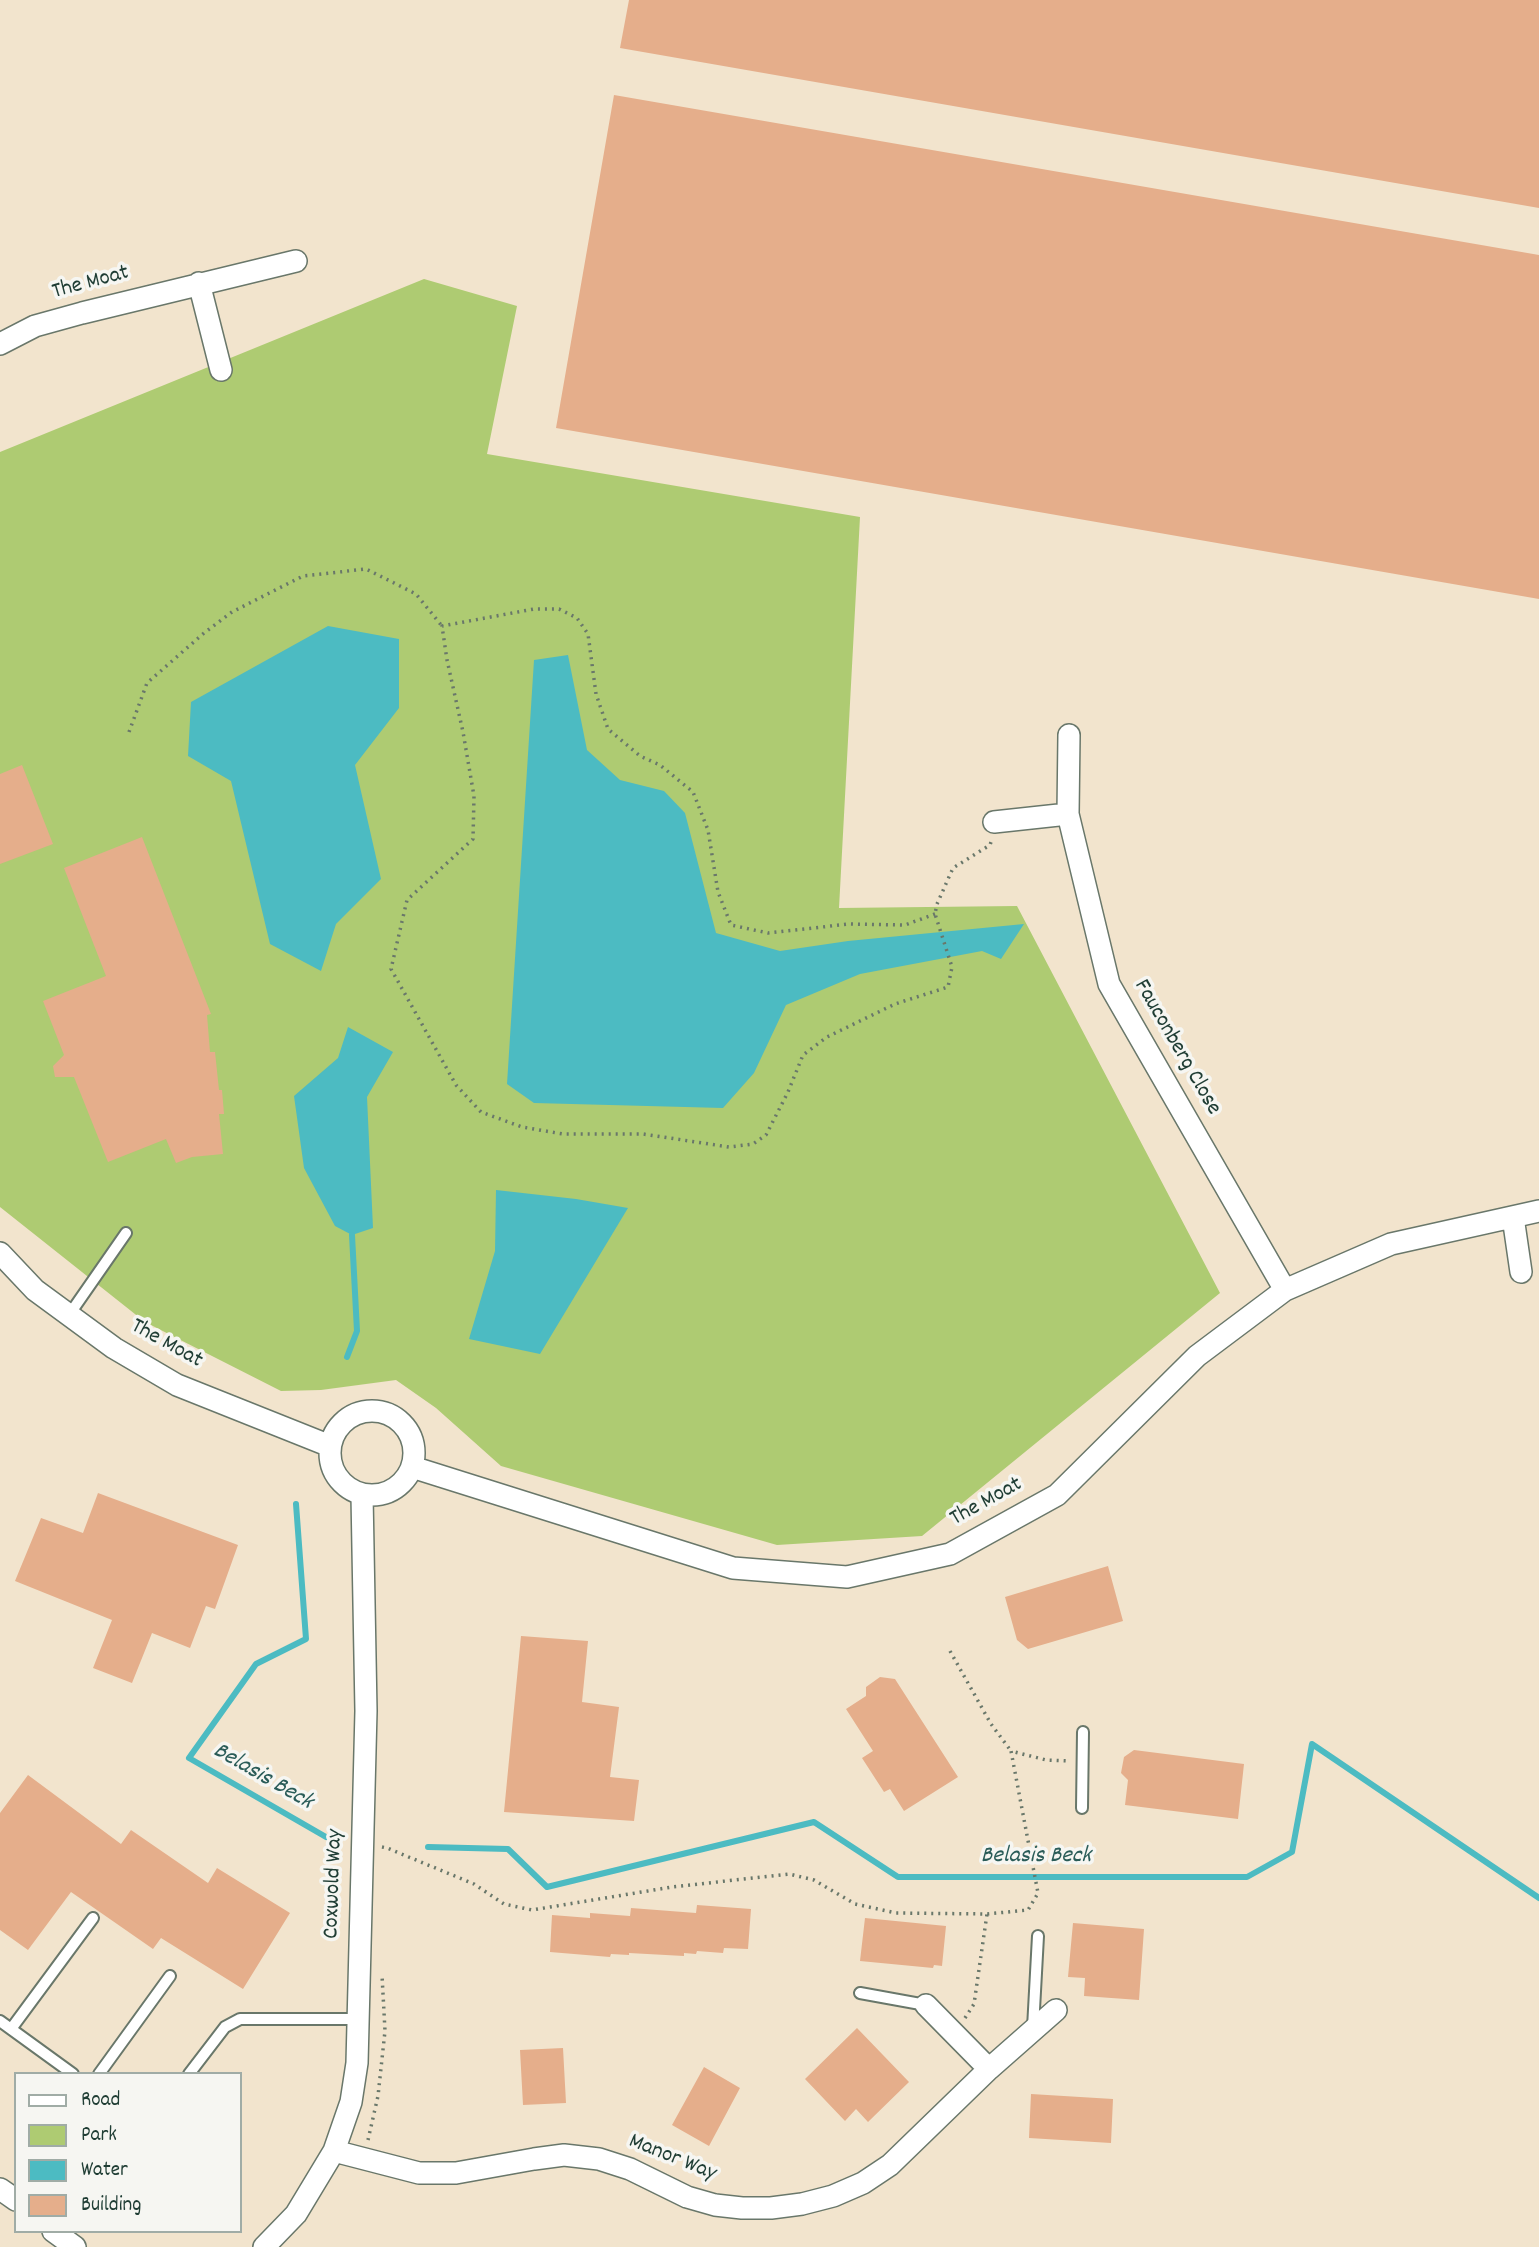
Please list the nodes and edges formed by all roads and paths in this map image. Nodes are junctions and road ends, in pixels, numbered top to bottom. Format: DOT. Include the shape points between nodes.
graph roads {
  1 [pos="296,261"];
  2 [pos="199,283"];
  3 [pos="0,344"];
  4 [pos="221,370"];
  5 [pos="443,626"];
  6 [pos="129,732"];
  7 [pos="1069,735"];
  8 [pos="1068,814"];
  9 [pos="994,822"];
  10 [pos="935,914"];
  11 [pos="1539,1210"];
  12 [pos="1513,1217"];
  13 [pos="126,1233"];
  14 [pos="0,1252"];
  15 [pos="1521,1272"];
  16 [pos="1285,1290"];
  17 [pos="69,1315"];
  18 [pos="330,1446"];
  19 [pos="412,1467"];
  20 [pos="362,1495"];
  21 [pos="950,1651"];
  22 [pos="1083,1732"];
  23 [pos="1011,1751"];
  24 [pos="1083,1761"];
  25 [pos="1082,1808"];
  26 [pos="362,1847"];
  27 [pos="987,1914"];
  28 [pos="93,1918"];
  29 [pos="1038,1936"];
  30 [pos="170,1976"];
  31 [pos="860,1993"];
  32 [pos="926,2005"];
  33 [pos="1056,2010"];
  34 [pos="357,2019"];
  35 [pos="0,2021"];
  36 [pos="11,2029"];
  37 [pos="1033,2031"];
  38 [pos="954,2034"];
  39 [pos="989,2069"];
  40 [pos="70,2072"];
  41 [pos="100,2072"];
  42 [pos="191,2072"];
  43 [pos="334,2151"];
  44 [pos="56,2237"];
  45 [pos="75,2247"];
  46 [pos="264,2247"];
  1 -- 2 [label="street, The Moat"];
  2 -- 3 [label="street, The Moat" via="35,326"];
  2 -- 4 [label="street"];
  5 -- 6 [label="path" via="416,594 366,569 303,576 232,612 147,683"];
  5 -- 10 [label="path" via="534,608 559,608 578,618 588,634 596,694 608,729 694,792 708,830 718,892 732,925 768,933 849,924 905,925"];
  5 -- 10 [label="path" via="474,796 473,839 407,900 391,969 456,1085 481,1112 522,1127 563,1134 643,1134 729,1146 752,1144 766,1135 803,1055 827,1037 895,1004 948,987 952,967"];
  7 -- 8 [label="street, Fauconberg Close"];
  8 -- 9 [label="street"];
  8 -- 16 [label="street, Fauconberg Close" via="1109,984"];
  9 -- 10 [label="path" via="990,845 953,868"];
  11 -- 12 [label="street, The Moat"];
  12 -- 15 [label="street"];
  12 -- 16 [label="street, The Moat" via="1391,1244"];
  13 -- 17 [label="lane"];
  14 -- 17 [label="street, The Moat" via="35,1290"];
  16 -- 19 [label="street, The Moat" via="1197,1356 1057,1495 950,1554 847,1577 733,1568"];
  17 -- 18 [label="street, The Moat" via="177,1385"];
  18 -- 19 [label="street" via="340,1425 359,1412 382,1412 403,1423 414,1444"];
  18 -- 20 [label="street" via="331,1467 343,1485"];
  19 -- 20 [label="street" via="401,1484 383,1494"];
  20 -- 26 [label="street, Coxwold Way" via="366,1711"];
  21 -- 23 [label="path"];
  22 -- 24 [label="lane"];
  23 -- 24 [label="path" via="1046,1760"];
  23 -- 27 [label="path" via="1038,1893 1028,1910"];
  24 -- 25 [label="lane"];
  26 -- 27 [label="path" via="387,1848 474,1884 504,1904 532,1910 789,1874 814,1880 855,1904 896,1913"];
  26 -- 34 [label="street, Coxwold Way"];
  27 -- 38 [label="path" via="974,2004"];
  28 -- 36 [label="lane"];
  29 -- 37 [label="lane"];
  30 -- 41 [label="lane"];
  31 -- 32 [label="lane"];
  32 -- 38 [label="street"];
  33 -- 37 [label="street, Manor Way"];
  34 -- 42 [label="lane" via="240,2019 225,2027"];
  34 -- 43 [label="street, Coxwold Way" via="351,2102"];
  35 -- 36 [label="lane"];
  36 -- 40 [label="lane"];
  37 -- 39 [label="street, Manor Way"];
  38 -- 39 [label="street"];
  39 -- 43 [label="street, Manor Way" via="890,2165 863,2183 833,2196 771,2208 687,2197 599,2158 564,2155 456,2173 419,2173"];
  43 -- 46 [label="street, Coxwold Way" via="296,2214"];
  44 -- 45 [label="street"];
}
